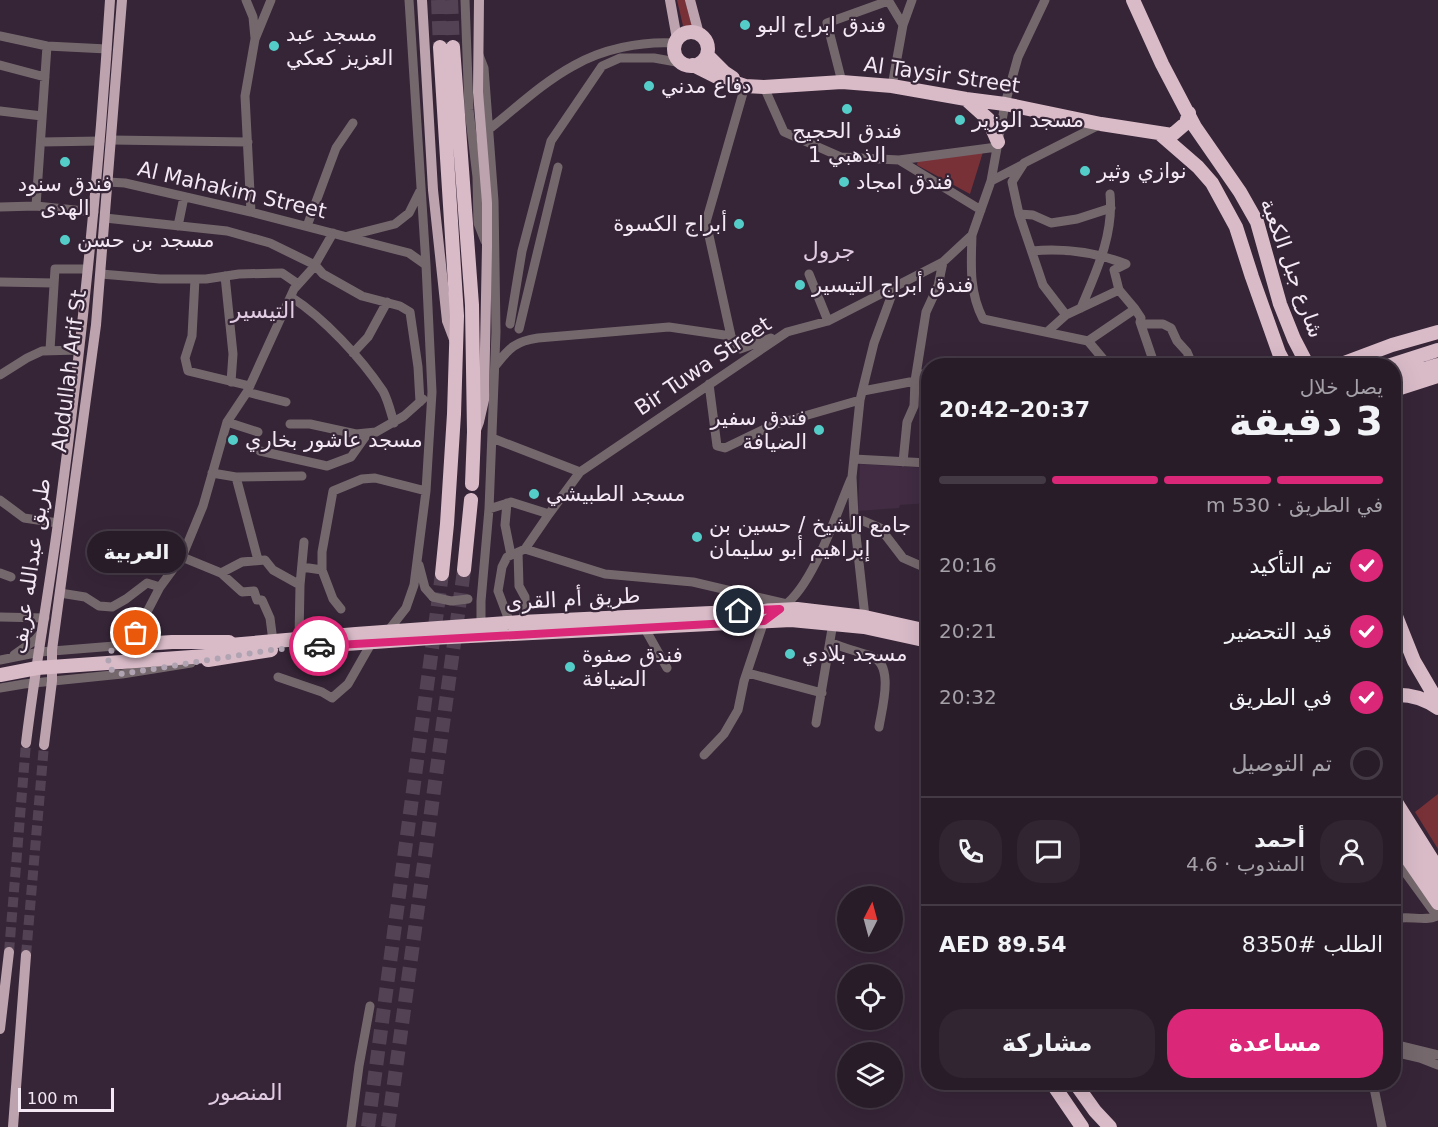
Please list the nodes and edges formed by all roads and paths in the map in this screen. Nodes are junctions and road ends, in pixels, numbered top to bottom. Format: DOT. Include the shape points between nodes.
graph roads {
  1 [pos="110,0"];
  2 [pos="122,0"];
  3 [pos="246,0"];
  4 [pos="271,0"];
  5 [pos="409,0"];
  6 [pos="422,0"];
  7 [pos="465,0"];
  8 [pos="478,0"];
  9 [pos="670,0"];
  10 [pos="690,0"];
  11 [pos="912,0"];
  12 [pos="1045,0"];
  13 [pos="1133,0"];
  14 [pos="888,1"];
  15 [pos="903,26"];
  16 [pos="699,34"];
  17 [pos="0,36"];
  18 [pos="255,39"];
  19 [pos="676,41"];
  20 [pos="47,46"];
  21 [pos="107,49"];
  22 [pos="478,53"];
  23 [pos="619,54"];
  24 [pos="707,55"];
  25 [pos="688,64"];
  26 [pos="0,65"];
  27 [pos="45,77"];
  28 [pos="842,82"];
  29 [pos="745,86"];
  30 [pos="892,86"];
  31 [pos="764,87"];
  32 [pos="966,99"];
  33 [pos="1005,104"];
  34 [pos="0,111"];
  35 [pos="1188,113"];
  36 [pos="42,116"];
  37 [pos="353,123"];
  38 [pos="1101,124"];
  39 [pos="488,130"];
  40 [pos="1160,134"];
  41 [pos="111,140"];
  42 [pos="100,141"];
  43 [pos="40,142"];
  44 [pos="248,142"];
  45 [pos="998,145"];
  46 [pos="1180,150"];
  47 [pos="899,160"];
  48 [pos="1024,163"];
  49 [pos="558,166"];
  50 [pos="991,181"];
  51 [pos="108,182"];
  52 [pos="421,189"];
  53 [pos="1110,194"];
  54 [pos="184,197"];
  55 [pos="36,206"];
  56 [pos="0,207"];
  57 [pos="1111,208"];
  58 [pos="981,210"];
  59 [pos="94,212"];
  60 [pos="250,212"];
  61 [pos="1020,214"];
  62 [pos="105,215"];
  63 [pos="178,226"];
  64 [pos="307,226"];
  65 [pos="333,233"];
  66 [pos="972,235"];
  67 [pos="347,236"];
  68 [pos="487,246"];
  69 [pos="1032,251"];
  70 [pos="1103,255"];
  71 [pos="943,262"];
  72 [pos="315,265"];
  73 [pos="426,265"];
  74 [pos="88,269"];
  75 [pos="101,274"];
  76 [pos="809,274"];
  77 [pos="225,276"];
  78 [pos="195,279"];
  79 [pos="0,282"];
  80 [pos="54,283"];
  81 [pos="298,284"];
  82 [pos="895,286"];
  83 [pos="1119,290"];
  84 [pos="291,297"];
  85 [pos="387,302"];
  86 [pos="1081,308"];
  87 [pos="1135,309"];
  88 [pos="496,313"];
  89 [pos="1066,315"];
  90 [pos="828,321"];
  91 [pos="1141,324"];
  92 [pos="514,327"];
  93 [pos="787,332"];
  94 [pos="1047,332"];
  95 [pos="1438,332"];
  96 [pos="731,336"];
  97 [pos="538,338"];
  98 [pos="1088,341"];
  99 [pos="456,343"];
  100 [pos="50,350"];
  101 [pos="79,350"];
  102 [pos="1438,350"];
  103 [pos="353,353"];
  104 [pos="1102,358"];
  105 [pos="1152,358"];
  106 [pos="1190,358"];
  107 [pos="1278,358"];
  108 [pos="1305,358"];
  109 [pos="1357,358"];
  110 [pos="1401,361"];
  111 [pos="495,366"];
  112 [pos="1438,366"];
  113 [pos="0,375"];
  114 [pos="921,375"];
  115 [pos="1401,376"];
  116 [pos="1438,376"];
  117 [pos="915,381"];
  118 [pos="231,382"];
  119 [pos="709,384"];
  120 [pos="1401,388"];
  121 [pos="248,389"];
  122 [pos="432,392"];
  123 [pos="861,396"];
  124 [pos="286,402"];
  125 [pos="420,402"];
  126 [pos="227,422"];
  127 [pos="394,423"];
  128 [pos="290,424"];
  129 [pos="258,432"];
  130 [pos="474,432"];
  131 [pos="368,433"];
  132 [pos="492,438"];
  133 [pos="260,451"];
  134 [pos="854,459"];
  135 [pos="903,462"];
  136 [pos="921,463"];
  137 [pos="580,472"];
  138 [pos="212,473"];
  139 [pos="302,476"];
  140 [pos="236,477"];
  141 [pos="852,477"];
  142 [pos="472,484"];
  143 [pos="426,491"];
  144 [pos="0,500"];
  145 [pos="471,500"];
  146 [pos="507,503"];
  147 [pos="489,509"];
  148 [pos="549,514"];
  149 [pos="854,517"];
  150 [pos="58,523"];
  151 [pos="304,542"];
  152 [pos="518,552"];
  153 [pos="182,557"];
  154 [pos="258,560"];
  155 [pos="418,560"];
  156 [pos="921,566"];
  157 [pos="302,567"];
  158 [pos="322,570"];
  159 [pos="464,570"];
  160 [pos="0,573"];
  161 [pos="221,573"];
  162 [pos="442,574"];
  163 [pos="10,577"];
  164 [pos="483,578"];
  165 [pos="300,585"];
  166 [pos="160,587"];
  167 [pos="60,593"];
  168 [pos="783,607"];
  169 [pos="341,609"];
  170 [pos="0,617"];
  171 [pos="866,617"];
  172 [pos="45,618"];
  173 [pos="764,621"];
  174 [pos="516,623"];
  175 [pos="833,623"];
  176 [pos="481,625"];
  177 [pos="644,627"];
  178 [pos="1401,628"];
  179 [pos="921,629"];
  180 [pos="55,630"];
  181 [pos="388,631"];
  182 [pos="42,632"];
  183 [pos="299,639"];
  184 [pos="921,639"];
  185 [pos="372,642"];
  186 [pos="830,642"];
  187 [pos="271,644"];
  188 [pos="122,646"];
  189 [pos="72,649"];
  190 [pos="52,650"];
  191 [pos="219,650"];
  192 [pos="40,652"];
  193 [pos="3,662"];
  194 [pos="197,662"];
  195 [pos="667,668"];
  196 [pos="748,673"];
  197 [pos="122,674"];
  198 [pos="0,675"];
  199 [pos="278,677"];
  200 [pos="52,681"];
  201 [pos="33,683"];
  202 [pos="0,688"];
  203 [pos="822,693"];
  204 [pos="1401,694"];
  205 [pos="1432,701"];
  206 [pos="1438,708"];
  207 [pos="1438,714"];
  208 [pos="816,723"];
  209 [pos="879,727"];
  210 [pos="26,743"];
  211 [pos="44,745"];
  212 [pos="705,756"];
  213 [pos="1401,810"];
  214 [pos="1401,830"];
  215 [pos="1401,849"];
  216 [pos="1401,867"];
  217 [pos="1438,868"];
  218 [pos="1438,885"];
  219 [pos="1438,903"];
  220 [pos="1401,917"];
  221 [pos="9,952"];
  222 [pos="26,955"];
  223 [pos="370,1006"];
  224 [pos="0,1029"];
  225 [pos="1401,1045"];
  226 [pos="1401,1054"];
  227 [pos="1438,1056"];
  228 [pos="1438,1065"];
  229 [pos="1057,1090"];
  230 [pos="1080,1090"];
  231 [pos="1374,1090"];
  232 [pos="13,1127"];
  233 [pos="351,1127"];
  234 [pos="1082,1127"];
  235 [pos="1110,1127"];
  236 [pos="1382,1127"];
  1 -- 21 [label="main road, طريق عبدالله عريف"];
  2 -- 41 [label="main road, Abdullah Arif St"];
  3 -- 18 [label="street"];
  4 -- 18 [label="street"];
  5 -- 52 [label="street"];
  6 -- 99 [label="main road" via="433,190 447,321"];
  7 -- 68 [label="street" via="478,223"];
  8 -- 22 [label="main road"];
  9 -- 19 [label="main road"];
  10 -- 16 [label="main road"];
  11 -- 15 [label="street"];
  12 -- 33 [label="street, Bir Tuwa Street" via="1018,57"];
  13 -- 35 [label="highway, شارع جبل الكعبة"];
  14 -- 15 [label="street"];
  14 -- 28 [label="street" via="827,23"];
  15 -- 30 [label="street"];
  16 -- 19 [label="highway" via="689,32"];
  16 -- 24 [label="highway" via="705,40"];
  17 -- 20 [label="street"];
  18 -- 44 [label="street" via="245,96"];
  19 -- 23 [label="street" via="641,44"];
  19 -- 25 [label="highway" via="675,54"];
  20 -- 21 [label="street"];
  20 -- 27 [label="street"];
  21 -- 42 [label="main road, طريق عبدالله عريف"];
  22 -- 39 [label="street" via="484,68"];
  22 -- 68 [label="main road"];
  23 -- 25 [label="street, Al Taysir Street"];
  23 -- 39 [label="street" via="573,66"];
  23 -- 92 [label="street" via="602,66 551,141 522,251"];
  24 -- 25 [label="highway" via="701,62"];
  24 -- 29 [label="highway"];
  25 -- 29 [label="highway, Al Taysir Street"];
  26 -- 27 [label="street"];
  27 -- 36 [label="street"];
  28 -- 30 [label="highway, Al Taysir Street"];
  28 -- 31 [label="highway, Al Taysir Street"];
  29 -- 31 [label="highway, Al Taysir Street"];
  29 -- 96 [label="street" via="706,222"];
  30 -- 32 [label="highway, Al Taysir Street"];
  31 -- 47 [label="street" via="784,132 841,157"];
  32 -- 33 [label="highway, Al Taysir Street"];
  32 -- 45 [label="highway" via="988,118"];
  33 -- 38 [label="highway, Al Taysir Street"];
  33 -- 45 [label="street, Bir Tuwa Street"];
  34 -- 36 [label="street"];
  35 -- 40 [label="highway" via="1186,123 1172,135"];
  35 -- 108 [label="highway, شارع جبل الكعبة" via="1257,222 1280,304"];
  36 -- 43 [label="street"];
  37 -- 64 [label="street" via="336,148"];
  38 -- 40 [label="highway, Al Taysir Street"];
  38 -- 48 [label="street"];
  39 -- 88 [label="street"];
  40 -- 46 [label="highway, Al Taysir Street"];
  41 -- 44 [label="street"];
  41 -- 51 [label="main road, Abdullah Arif St"];
  42 -- 43 [label="street"];
  42 -- 59 [label="main road, طريق عبدالله عريف"];
  43 -- 55 [label="street"];
  44 -- 60 [label="street"];
  45 -- 47 [label="street"];
  45 -- 50 [label="street, Bir Tuwa Street"];
  46 -- 107 [label="highway, شارع جبل الكعبة" via="1212,183 1236,227"];
  47 -- 58 [label="street"];
  48 -- 50 [label="street"];
  48 -- 61 [label="street" via="1012,182"];
  49 -- 92 [label="street"];
  50 -- 58 [label="street, Bir Tuwa Street"];
  51 -- 54 [label="street, Al Mahakim Street"];
  51 -- 62 [label="main road, Abdullah Arif St"];
  52 -- 67 [label="street" via="409,213 395,224"];
  52 -- 73 [label="street"];
  53 -- 57 [label="street"];
  54 -- 60 [label="street, Al Mahakim Street"];
  54 -- 63 [label="street"];
  55 -- 56 [label="street"];
  55 -- 59 [label="street"];
  57 -- 61 [label="street" via="1051,223"];
  57 -- 70 [label="street"];
  58 -- 66 [label="street, Bir Tuwa Street"];
  59 -- 62 [label="main road"];
  59 -- 74 [label="main road, طريق عبدالله عريف"];
  60 -- 64 [label="street, Al Mahakim Street"];
  61 -- 69 [label="street"];
  62 -- 63 [label="street"];
  62 -- 75 [label="main road, Abdullah Arif St"];
  63 -- 72 [label="street" via="227,231 270,243"];
  64 -- 65 [label="street, Al Mahakim Street"];
  65 -- 67 [label="street, Al Mahakim Street"];
  65 -- 72 [label="street"];
  66 -- 71 [label="street, Bir Tuwa Street"];
  66 -- 94 [label="street" via="975,303 984,319"];
  67 -- 73 [label="street, Al Mahakim Street" via="409,253"];
  68 -- 130 [label="main road" via="484,400"];
  69 -- 70 [label="street" via="1074,250"];
  69 -- 89 [label="street" via="1043,285"];
  70 -- 83 [label="street" via="1126,264 1114,270"];
  70 -- 86 [label="street"];
  71 -- 82 [label="street, Bir Tuwa Street"];
  71 -- 117 [label="street" via="926,312"];
  72 -- 81 [label="street"];
  72 -- 85 [label="street" via="323,274 362,296"];
  73 -- 122 [label="street"];
  74 -- 80 [label="street" via="55,269"];
  74 -- 101 [label="main road, طريق عبدالله عريف"];
  75 -- 78 [label="street"];
  75 -- 167 [label="main road, Abdullah Arif St"];
  76 -- 90 [label="street"];
  77 -- 78 [label="street"];
  77 -- 81 [label="street" via="282,273"];
  77 -- 118 [label="street" via="233,354"];
  78 -- 118 [label="street" via="192,336 185,358 188,371"];
  79 -- 80 [label="street"];
  80 -- 100 [label="street"];
  81 -- 84 [label="street"];
  82 -- 90 [label="street, Bir Tuwa Street"];
  82 -- 123 [label="street" via="874,343"];
  83 -- 86 [label="street"];
  83 -- 87 [label="street"];
  84 -- 103 [label="street" via="307,307"];
  84 -- 121 [label="street"];
  85 -- 103 [label="street" via="368,337"];
  85 -- 125 [label="street" via="410,312"];
  86 -- 89 [label="street"];
  87 -- 91 [label="street"];
  87 -- 98 [label="street"];
  88 -- 92 [label="street"];
  88 -- 111 [label="street"];
  89 -- 94 [label="street"];
  90 -- 93 [label="street, Bir Tuwa Street"];
  91 -- 105 [label="street"];
  91 -- 106 [label="street" via="1171,328"];
  92 -- 97 [label="street"];
  93 -- 96 [label="street" via="740,349"];
  93 -- 119 [label="street, Bir Tuwa Street"];
  94 -- 98 [label="street"];
  95 -- 109 [label="highway"];
  96 -- 97 [label="street" via="669,327"];
  97 -- 111 [label="street" via="508,349"];
  98 -- 104 [label="street"];
  99 -- 130 [label="highway" via="446,47 472,305"];
  99 -- 162 [label="highway"];
  100 -- 101 [label="street"];
  100 -- 113 [label="street" via="27,358"];
  101 -- 150 [label="main road, طريق عبدالله عريف"];
  102 -- 110 [label="highway"];
  103 -- 127 [label="street" via="384,393"];
  111 -- 132 [label="street"];
  112 -- 115 [label="highway"];
  114 -- 117 [label="street"];
  116 -- 120 [label="highway"];
  117 -- 123 [label="street"];
  117 -- 135 [label="street"];
  118 -- 121 [label="street"];
  119 -- 123 [label="street" via="717,446 725,448 772,425"];
  119 -- 137 [label="street, Bir Tuwa Street"];
  121 -- 124 [label="street"];
  121 -- 126 [label="street"];
  122 -- 125 [label="street"];
  122 -- 143 [label="street"];
  123 -- 134 [label="street"];
  125 -- 127 [label="street"];
  126 -- 129 [label="street"];
  126 -- 138 [label="street"];
  127 -- 131 [label="street"];
  128 -- 131 [label="street"];
  130 -- 142 [label="highway"];
  131 -- 133 [label="street" via="351,457 327,466"];
  132 -- 137 [label="street"];
  132 -- 147 [label="street"];
  134 -- 135 [label="street"];
  134 -- 141 [label="street"];
  135 -- 136 [label="street"];
  137 -- 148 [label="street, Bir Tuwa Street"];
  138 -- 140 [label="street"];
  138 -- 153 [label="street"];
  139 -- 140 [label="street"];
  140 -- 154 [label="street"];
  141 -- 149 [label="street"];
  141 -- 168 [label="street" via="813,567 794,599"];
  143 -- 155 [label="street"];
  143 -- 158 [label="street" via="375,478 333,491"];
  144 -- 150 [label="street" via="24,518"];
  145 -- 159 [label="highway"];
  146 -- 147 [label="street"];
  146 -- 148 [label="street"];
  146 -- 152 [label="street" via="505,525"];
  147 -- 164 [label="street"];
  148 -- 152 [label="street, Bir Tuwa Street"];
  149 -- 156 [label="street" via="880,528 903,558"];
  149 -- 171 [label="street"];
  150 -- 172 [label="main road, طريق عبدالله عريف"];
  151 -- 157 [label="street"];
  152 -- 168 [label="street" via="605,574 693,582"];
  152 -- 174 [label="street" via="519,586 525,597 525,611"];
  152 -- 174 [label="street, Bir Tuwa Street" via="507,557 498,591"];
  153 -- 161 [label="street"];
  153 -- 166 [label="street"];
  154 -- 161 [label="street" via="242,562"];
  154 -- 165 [label="street" via="265,560 273,570"];
  155 -- 164 [label="street, bridge" via="425,588 433,597 468,599 477,594"];
  155 -- 181 [label="street" via="406,608"];
  157 -- 158 [label="street"];
  157 -- 165 [label="street"];
  158 -- 169 [label="street"];
  160 -- 163 [label="street"];
  161 -- 187 [label="street" via="242,592 254,591 262,600 270,618"];
  164 -- 176 [label="street"];
  165 -- 183 [label="street"];
  166 -- 167 [label="street" via="147,583 112,607"];
  166 -- 188 [label="street" via="136,633"];
  167 -- 180 [label="main road, Abdullah Arif St"];
  168 -- 171 [label="highway, طريق أم القرى"];
  168 -- 173 [label="highway"];
  168 -- 174 [label="highway, طريق أم القرى"];
  170 -- 172 [label="street"];
  171 -- 179 [label="highway, طريق أم القرى"];
  172 -- 182 [label="main road, طريق عبدالله عريف"];
  173 -- 175 [label="highway, طريق أم القرى"];
  173 -- 177 [label="highway, طريق أم القرى"];
  173 -- 196 [label="street"];
  174 -- 176 [label="highway, طريق أم القرى"];
  175 -- 184 [label="highway, طريق أم القرى"];
  175 -- 186 [label="street"];
  176 -- 181 [label="highway, طريق أم القرى"];
  177 -- 185 [label="highway, طريق أم القرى"];
  177 -- 195 [label="street"];
  178 -- 205 [label="highway"];
  180 -- 189 [label="street" via="62,644"];
  180 -- 190 [label="main road, Abdullah Arif St"];
  181 -- 183 [label="highway, طريق أم القرى"];
  182 -- 192 [label="main road, طريق عبدالله عريف"];
  182 -- 193 [label="street"];
  183 -- 187 [label="highway, طريق أم القرى"];
  185 -- 187 [label="highway, طريق أم القرى"];
  185 -- 199 [label="street" via="348,684 332,698"];
  186 -- 203 [label="street"];
  186 -- 209 [label="street" via="874,656 884,666 886,681"];
  187 -- 188 [label="highway" via="172,642"];
  187 -- 191 [label="highway, طريق أم القرى"];
  187 -- 194 [label="highway"];
  188 -- 189 [label="street"];
  188 -- 197 [label="street" via="109,653 108,666"];
  189 -- 190 [label="street"];
  190 -- 192 [label="street"];
  190 -- 200 [label="main road, Abdullah Arif St"];
  191 -- 193 [label="highway"];
  191 -- 198 [label="highway, bridge"];
  192 -- 193 [label="street"];
  192 -- 201 [label="main road, طريق عبدالله عريف"];
  194 -- 197 [label="street"];
  196 -- 203 [label="street"];
  196 -- 212 [label="street" via="738,710"];
  197 -- 200 [label="street"];
  200 -- 201 [label="street"];
  200 -- 211 [label="main road, Abdullah Arif St"];
  201 -- 202 [label="street"];
  201 -- 210 [label="main road, طريق عبدالله عريف"];
  203 -- 208 [label="street"];
  204 -- 205 [label="highway"];
  205 -- 206 [label="highway"];
  205 -- 207 [label="highway"];
  213 -- 217 [label="highway"];
  214 -- 218 [label="highway"];
  215 -- 219 [label="highway"];
  216 -- 220 [label="street" via="1437,916"];
  221 -- 224 [label="main road"];
  222 -- 232 [label="main road"];
  223 -- 233 [label="street"];
  225 -- 227 [label="street"];
  226 -- 228 [label="street"];
  229 -- 234 [label="highway"];
  230 -- 235 [label="highway"];
  231 -- 236 [label="street"];
}
